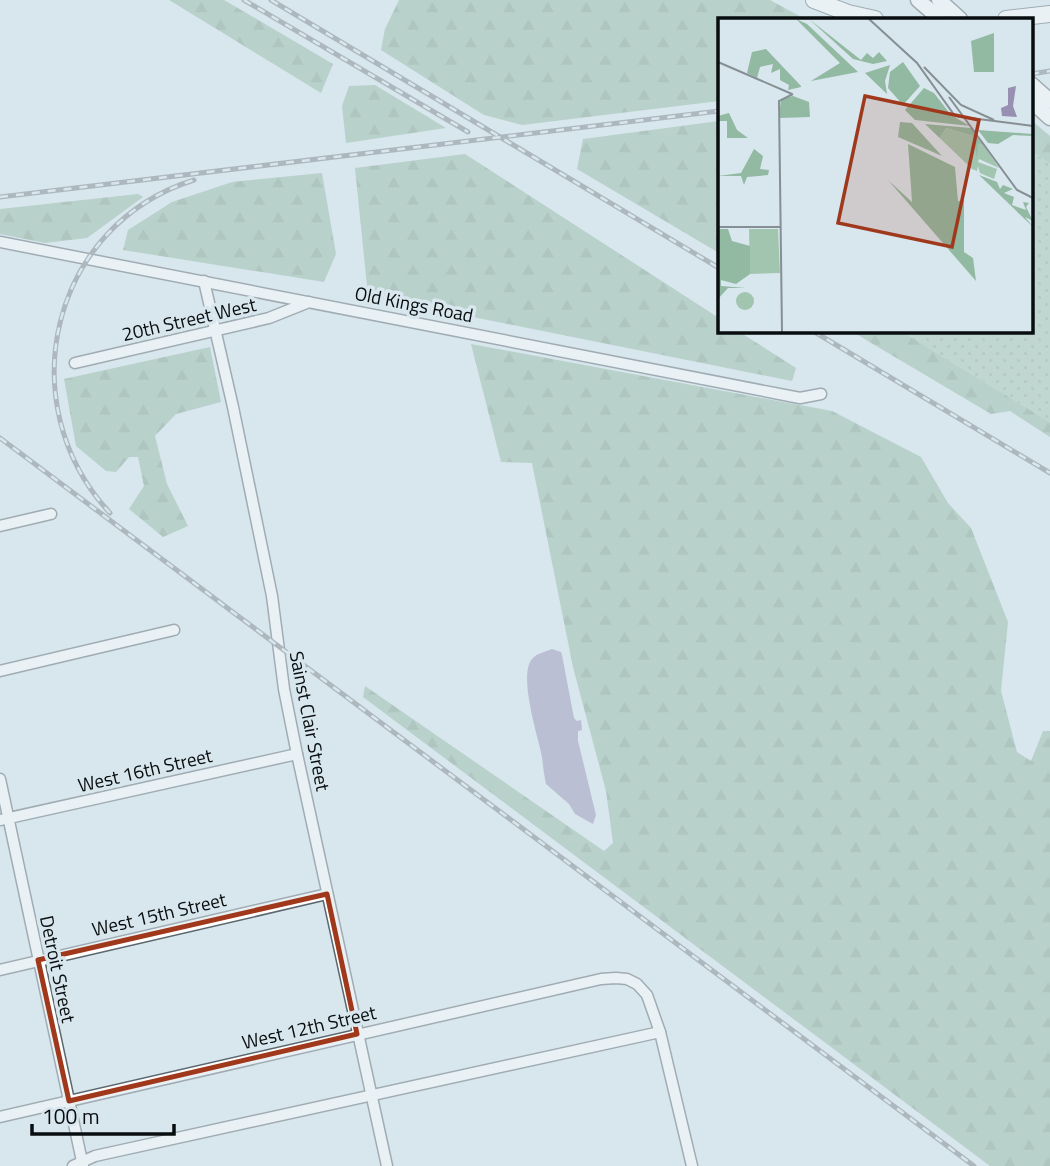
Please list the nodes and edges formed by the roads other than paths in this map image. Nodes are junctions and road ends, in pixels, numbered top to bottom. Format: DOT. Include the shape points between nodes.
graph roads {
  1 [pos="814,0"];
  2 [pos="918,0"];
  3 [pos="939,0"];
  4 [pos="1050,14"];
  5 [pos="870,18"];
  6 [pos="939,18"];
  7 [pos="959,18"];
  8 [pos="1015,18"];
  9 [pos="1032,84"];
  10 [pos="1050,101"];
  11 [pos="1032,102"];
  12 [pos="1050,118"];
  13 [pos="0,242"];
  14 [pos="204,281"];
  15 [pos="309,302"];
  16 [pos="216,331"];
  17 [pos="75,363"];
  18 [pos="821,394"];
  19 [pos="51,514"];
  20 [pos="0,526"];
  21 [pos="174,630"];
  22 [pos="0,670"];
  23 [pos="297,754"];
  24 [pos="0,779"];
  25 [pos="4,819"];
  26 [pos="327,894"];
  27 [pos="38,960"];
  28 [pos="0,970"];
  29 [pos="660,1032"];
  30 [pos="357,1034"];
  31 [pos="371,1095"];
  32 [pos="69,1101"];
  33 [pos="0,1117"];
  34 [pos="79,1165"];
  35 [pos="387,1166"];
  36 [pos="692,1166"];
  1 -- 5 [label="highway"];
  2 -- 6 [label="main road"];
  3 -- 7 [label="main road"];
  4 -- 8 [label="highway"];
  9 -- 10 [label="main road"];
  11 -- 12 [label="main road"];
  13 -- 14 [label="street, Old Kings Road"];
  14 -- 15 [label="street, Old Kings Road"];
  14 -- 16 [label="street, Sainst Clair Street"];
  15 -- 16 [label="street, 20th Street West"];
  15 -- 18 [label="street, Old Kings Road" via="800,398"];
  16 -- 17 [label="street, 20th Street West"];
  16 -- 23 [label="street, Sainst Clair Street" via="272,596"];
  19 -- 20 [label="street"];
  21 -- 22 [label="street"];
  23 -- 25 [label="street, West 16th Street"];
  23 -- 26 [label="street, Sainst Clair Street"];
  24 -- 25 [label="street, Detroit Street"];
  25 -- 27 [label="street, Detroit Street"];
  26 -- 27 [label="street, West 15th Street"];
  26 -- 30 [label="street, Sainst Clair Street"];
  27 -- 28 [label="street, West 15th Street"];
  27 -- 32 [label="street, Detroit Street"];
  29 -- 30 [label="street, West 12th Street" via="647,995 637,984 606,978"];
  29 -- 31 [label="street"];
  29 -- 36 [label="street"];
  30 -- 31 [label="street, Sainst Clair Street"];
  30 -- 32 [label="street, West 12th Street"];
  31 -- 34 [label="street" via="95,1156"];
  31 -- 35 [label="street, Sainst Clair Street"];
  32 -- 33 [label="street, West 12th Street"];
  32 -- 34 [label="street, Detroit Street"];
}
